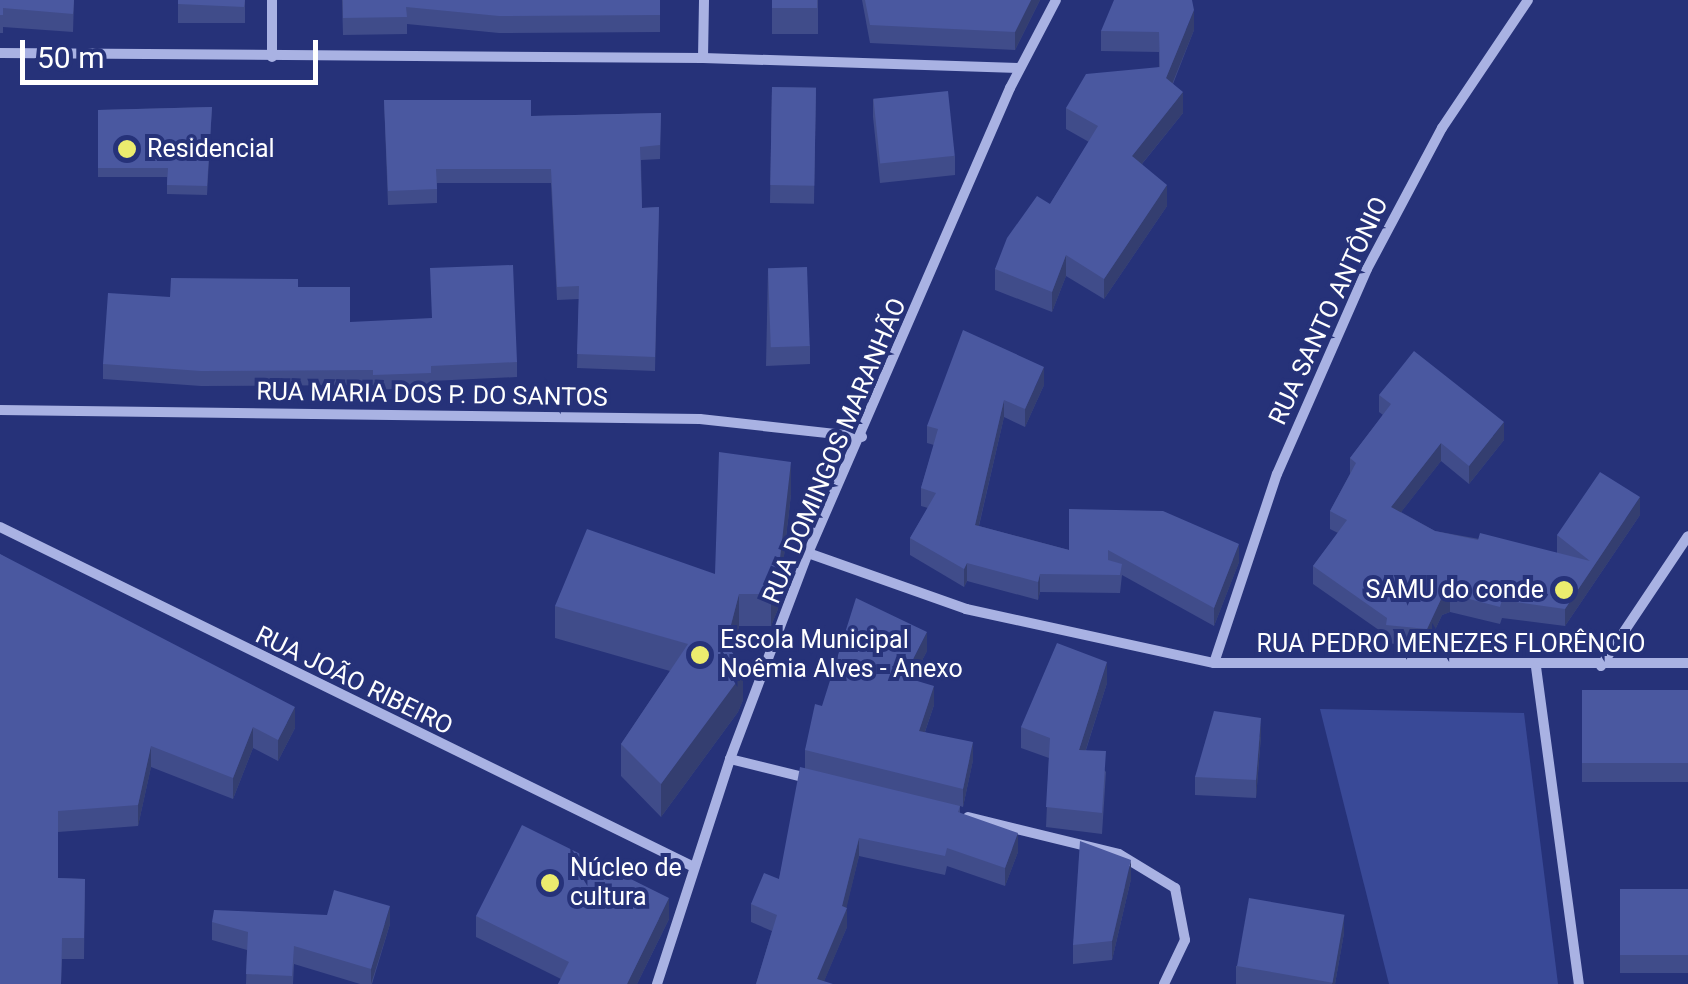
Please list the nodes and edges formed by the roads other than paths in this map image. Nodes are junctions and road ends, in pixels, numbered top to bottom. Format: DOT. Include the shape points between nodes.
graph roads {
  1 [pos="272,0"];
  2 [pos="704,0"];
  3 [pos="1056,0"];
  4 [pos="1528,0"];
  5 [pos="0,53"];
  6 [pos="272,57"];
  7 [pos="703,58"];
  8 [pos="1020,68"];
  9 [pos="0,410"];
  10 [pos="862,437"];
  11 [pos="0,527"];
  12 [pos="1688,536"];
  13 [pos="808,553"];
  14 [pos="1214,662"];
  15 [pos="1688,663"];
  16 [pos="1601,666"];
  17 [pos="1536,667"];
  18 [pos="730,759"];
  19 [pos="822,782"];
  20 [pos="952,813"];
  21 [pos="692,866"];
  22 [pos="657,984"];
  23 [pos="1164,984"];
  24 [pos="1578,984"];
  1 -- 6 [label="street"];
  2 -- 7 [label="street"];
  3 -- 8 [label="street, RUA DOMINGOS MARANHÃO"];
  4 -- 14 [label="street, RUA SANTO ANTÔNIO" via="1442,128 1367,269 1276,474"];
  5 -- 6 [label="street"];
  6 -- 7 [label="street"];
  7 -- 8 [label="street"];
  8 -- 10 [label="street, RUA DOMINGOS MARANHÃO"];
  9 -- 10 [label="street, RUA MARIA DOS P. DO SANTOS" via="718,420"];
  10 -- 13 [label="street, RUA DOMINGOS MARANHÃO"];
  11 -- 21 [label="street, RUA JOÃO RIBEIRO"];
  12 -- 16 [label="street"];
  13 -- 14 [label="street, RUA PEDRO MENEZES FLORÊNCIO" via="966,608"];
  13 -- 18 [label="street, RUA DOMINGOS MARANHÃO"];
  14 -- 17 [label="street, RUA PEDRO MENEZES FLORÊNCIO"];
  15 -- 16 [label="street, RUA PEDRO MENEZES FLORÊNCIO"];
  16 -- 17 [label="street, RUA PEDRO MENEZES FLORÊNCIO"];
  17 -- 24 [label="street"];
  18 -- 19 [label="street"];
  18 -- 21 [label="street, RUA DOMINGOS MARANHÃO"];
  20 -- 23 [label="street" via="1120,854 1175,888 1184,940"];
  21 -- 22 [label="street, RUA DOMINGOS MARANHÃO"];
}
